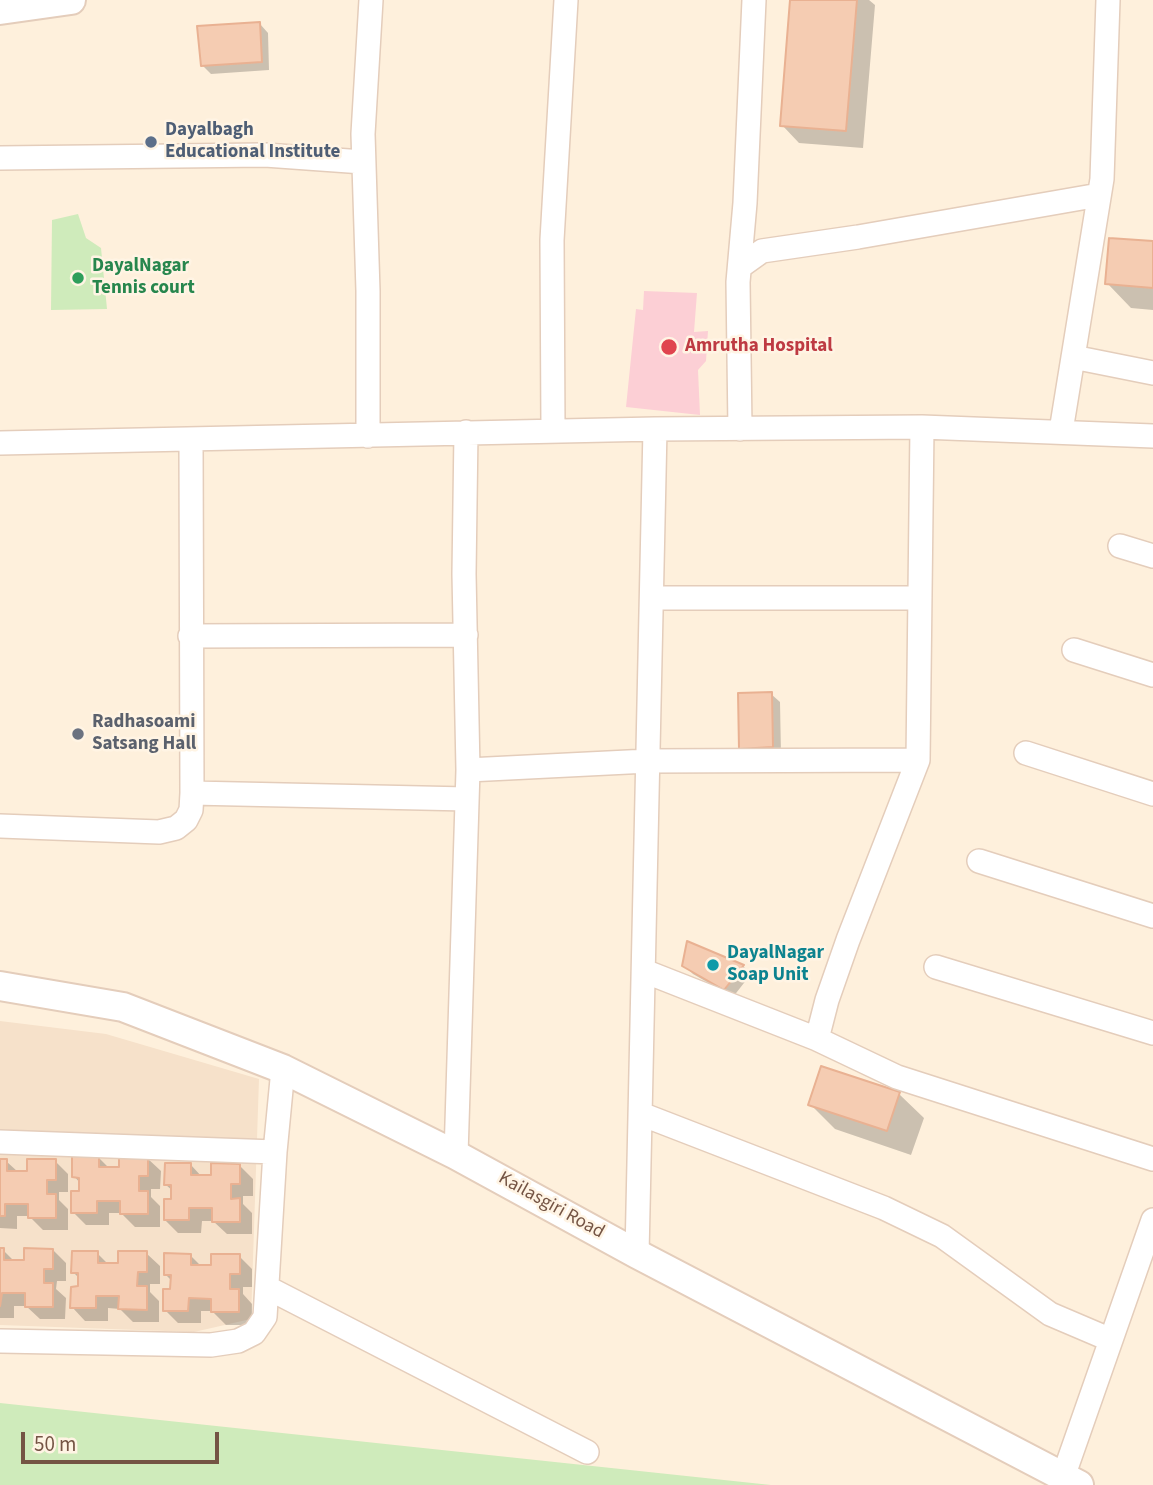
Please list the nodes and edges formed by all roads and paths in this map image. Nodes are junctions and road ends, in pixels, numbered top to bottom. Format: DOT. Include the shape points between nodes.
graph roads {
  1 [pos="71,0"];
  2 [pos="371,0"];
  3 [pos="566,0"];
  4 [pos="754,0"];
  5 [pos="1108,0"];
  6 [pos="41,2"];
  7 [pos="0,10"];
  8 [pos="0,158"];
  9 [pos="363,162"];
  10 [pos="1099,195"];
  11 [pos="741,266"];
  12 [pos="1073,356"];
  13 [pos="1153,373"];
  14 [pos="922,427"];
  15 [pos="655,429"];
  16 [pos="740,429"];
  17 [pos="553,430"];
  18 [pos="1061,431"];
  19 [pos="466,432"];
  20 [pos="368,436"];
  21 [pos="1153,436"];
  22 [pos="191,440"];
  23 [pos="0,443"];
  24 [pos="1121,546"];
  25 [pos="1153,556"];
  26 [pos="652,598"];
  27 [pos="920,598"];
  28 [pos="466,635"];
  29 [pos="190,636"];
  30 [pos="1074,650"];
  31 [pos="1153,675"];
  32 [pos="1026,752"];
  33 [pos="918,760"];
  34 [pos="648,761"];
  35 [pos="468,770"];
  36 [pos="192,793"];
  37 [pos="1153,794"];
  38 [pos="467,799"];
  39 [pos="0,826"];
  40 [pos="979,861"];
  41 [pos="1153,916"];
  42 [pos="936,967"];
  43 [pos="644,971"];
  44 [pos="0,986"];
  45 [pos="1153,1033"];
  46 [pos="817,1039"];
  47 [pos="283,1069"];
  48 [pos="640,1114"];
  49 [pos="0,1142"];
  50 [pos="275,1152"];
  51 [pos="456,1155"];
  52 [pos="1153,1159"];
  53 [pos="1153,1220"];
  54 [pos="637,1254"];
  55 [pos="268,1287"];
  56 [pos="0,1340"];
  57 [pos="1111,1340"];
  58 [pos="587,1452"];
  59 [pos="1071,1481"];
  1 -- 6 [label="street"];
  2 -- 9 [label="street"];
  3 -- 17 [label="street" via="552,240"];
  4 -- 11 [label="street"];
  5 -- 10 [label="street"];
  6 -- 7 [label="street"];
  8 -- 9 [label="street" via="265,155"];
  9 -- 20 [label="street"];
  10 -- 11 [label="street" via="762,251"];
  10 -- 12 [label="street"];
  11 -- 16 [label="street"];
  12 -- 13 [label="street"];
  12 -- 18 [label="street"];
  14 -- 16 [label="street"];
  14 -- 18 [label="street"];
  14 -- 27 [label="street"];
  15 -- 16 [label="street"];
  15 -- 17 [label="street"];
  15 -- 26 [label="street"];
  17 -- 19 [label="street"];
  18 -- 21 [label="street"];
  19 -- 20 [label="street"];
  19 -- 28 [label="street"];
  20 -- 22 [label="street"];
  22 -- 23 [label="street"];
  22 -- 29 [label="street"];
  24 -- 25 [label="street"];
  26 -- 27 [label="street"];
  26 -- 34 [label="street"];
  27 -- 33 [label="street"];
  28 -- 29 [label="street"];
  28 -- 35 [label="street"];
  29 -- 36 [label="street"];
  30 -- 31 [label="street"];
  32 -- 37 [label="street"];
  33 -- 34 [label="street"];
  33 -- 46 [label="street" via="844,952"];
  34 -- 35 [label="street"];
  34 -- 43 [label="street"];
  35 -- 38 [label="street"];
  36 -- 38 [label="street"];
  36 -- 39 [label="street" via="186,820 159,832"];
  38 -- 51 [label="street"];
  40 -- 41 [label="street"];
  42 -- 45 [label="street"];
  43 -- 46 [label="street"];
  43 -- 48 [label="street"];
  44 -- 47 [label="street, Kailasgiri Road" via="123,1007"];
  46 -- 52 [label="street" via="897,1077"];
  47 -- 50 [label="street"];
  47 -- 51 [label="street, Kailasgiri Road"];
  48 -- 54 [label="street"];
  48 -- 57 [label="street" via="884,1208 942,1236 1049,1314"];
  49 -- 50 [label="street"];
  50 -- 55 [label="street"];
  51 -- 54 [label="street, Kailasgiri Road"];
  53 -- 57 [label="street"];
  54 -- 59 [label="street, Kailasgiri Road"];
  55 -- 56 [label="street" via="265,1317 254,1333 238,1341 211,1345"];
  55 -- 58 [label="street"];
  57 -- 59 [label="street"];
}
